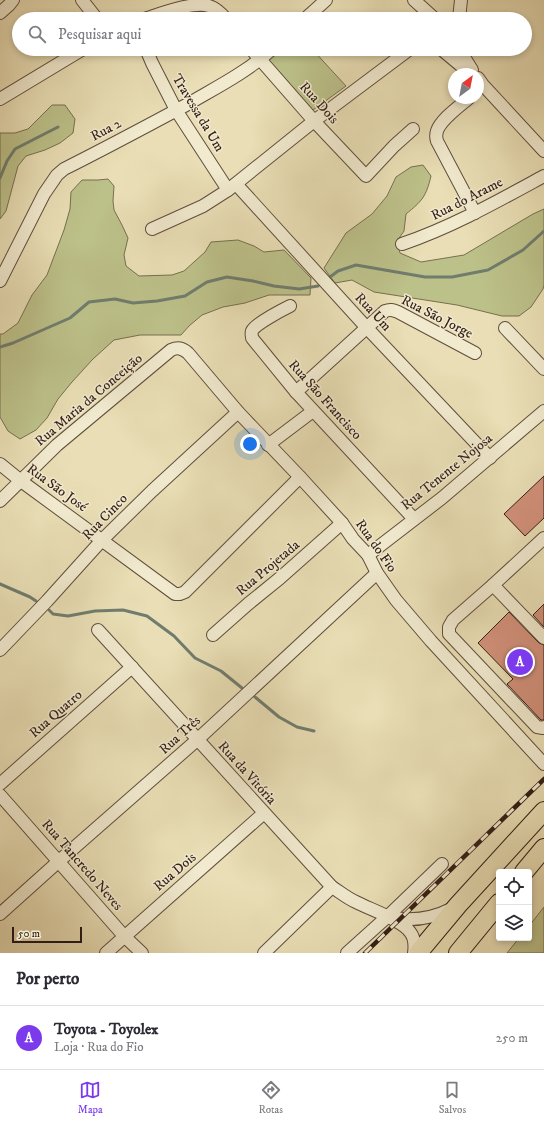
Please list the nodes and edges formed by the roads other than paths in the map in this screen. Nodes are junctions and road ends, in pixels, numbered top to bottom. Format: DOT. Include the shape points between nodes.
graph roads {
  1 [pos="13,0"];
  2 [pos="326,0"];
  3 [pos="414,0"];
  4 [pos="461,0"];
  5 [pos="86,2"];
  6 [pos="92,12"];
  7 [pos="169,12"];
  8 [pos="220,12"];
  9 [pos="313,12"];
  10 [pos="427,12"];
  11 [pos="460,12"];
  12 [pos="0,13"];
  13 [pos="71,56"];
  14 [pos="149,56"];
  15 [pos="257,56"];
  16 [pos="264,56"];
  17 [pos="401,56"];
  18 [pos="450,56"];
  19 [pos="463,56"];
  20 [pos="260,60"];
  21 [pos="464,68"];
  22 [pos="471,68"];
  23 [pos="484,88"];
  24 [pos="0,99"];
  25 [pos="463,104"];
  26 [pos="176,110"];
  27 [pos="314,121"];
  28 [pos="413,129"];
  29 [pos="544,151"];
  30 [pos="544,176"];
  31 [pos="232,187"];
  32 [pos="475,213"];
  33 [pos="152,229"];
  34 [pos="402,244"];
  35 [pos="0,281"];
  36 [pos="290,306"];
  37 [pos="367,328"];
  38 [pos="505,328"];
  39 [pos="180,348"];
  40 [pos="475,353"];
  41 [pos="544,369"];
  42 [pos="296,392"];
  43 [pos="313,411"];
  44 [pos="544,411"];
  45 [pos="238,412"];
  46 [pos="268,445"];
  47 [pos="490,458"];
  48 [pos="0,464"];
  49 [pos="300,477"];
  50 [pos="21,481"];
  51 [pos="0,501"];
  52 [pos="414,519"];
  53 [pos="342,523"];
  54 [pos="544,538"];
  55 [pos="102,540"];
  56 [pos="368,555"];
  57 [pos="377,573"];
  58 [pos="493,585"];
  59 [pos="98,630"];
  60 [pos="212,635"];
  61 [pos="544,638"];
  62 [pos="0,650"];
  63 [pos="132,667"];
  64 [pos="544,727"];
  65 [pos="198,740"];
  66 [pos="544,764"];
  67 [pos="0,784"];
  68 [pos="0,795"];
  69 [pos="544,811"];
  70 [pos="264,813"];
  71 [pos="544,848"];
  72 [pos="59,861"];
  73 [pos="442,864"];
  74 [pos="526,869"];
  75 [pos="332,887"];
  76 [pos="458,905"];
  77 [pos="497,905"];
  78 [pos="0,914"];
  79 [pos="388,917"];
  80 [pos="124,936"];
  81 [pos="106,953"];
  82 [pos="142,953"];
  83 [pos="264,953"];
  84 [pos="347,953"];
  85 [pos="414,953"];
  86 [pos="418,953"];
  87 [pos="458,953"];
  1 -- 12 [label="street"];
  2 -- 9 [label="street"];
  3 -- 10 [label="street"];
  4 -- 11 [label="street"];
  5 -- 6 [label="street"];
  7 -- 8 [label="street" via="202,4"];
  13 -- 24 [label="street"];
  14 -- 26 [label="street, Travessa da Um"];
  15 -- 20 [label="street, Rua Dois"];
  16 -- 20 [label="street, Rua 2"];
  17 -- 27 [label="street"];
  18 -- 21 [label="street"];
  19 -- 22 [label="street"];
  20 -- 26 [label="street, Rua 2"];
  20 -- 27 [label="street, Rua Dois"];
  23 -- 29 [label="street"];
  25 -- 32 [label="street" via="440,125 436,137"];
  26 -- 31 [label="street, Travessa da Um"];
  26 -- 35 [label="street, Rua 2" via="57,175 44,194"];
  27 -- 28 [label="street, Rua Dois" via="366,176"];
  27 -- 31 [label="street"];
  30 -- 32 [label="street, Rua do Arame"];
  31 -- 33 [label="street" via="203,206"];
  31 -- 37 [label="street, Rua Um"];
  32 -- 34 [label="street, Rua do Arame"];
  36 -- 42 [label="street, Rua São Francisco" via="260,324 252,335"];
  37 -- 40 [label="street, Rua São Jorge" via="385,311 393,310"];
  37 -- 42 [label="street, Rua São Jorge"];
  37 -- 47 [label="street, Rua Um"];
  38 -- 41 [label="street"];
  39 -- 45 [label="street, Rua do Fio" via="188,353"];
  39 -- 50 [label="street, Rua Maria da Conceição" via="171,350 57,446"];
  42 -- 43 [label="street, Rua São Francisco"];
  43 -- 46 [label="street"];
  43 -- 52 [label="street, Rua São Francisco"];
  44 -- 47 [label="street, Rua Tenente Nojosa"];
  45 -- 46 [label="street, Rua do Fio"];
  45 -- 55 [label="street, Rua Cinco"];
  46 -- 49 [label="street, Rua do Fio"];
  47 -- 52 [label="street, Rua Tenente Nojosa"];
  48 -- 50 [label="street, Rua São José"];
  49 -- 53 [label="street, Rua do Fio"];
  49 -- 55 [label="street, Rua São José" via="185,592 180,594 175,594"];
  50 -- 51 [label="street, Rua Maria da Conceição"];
  50 -- 55 [label="street, Rua São José"];
  52 -- 56 [label="street, Rua Tenente Nojosa"];
  53 -- 56 [label="street, Rua do Fio"];
  53 -- 60 [label="street, Rua Projetada"];
  54 -- 58 [label="street"];
  55 -- 62 [label="street, Rua Cinco"];
  56 -- 57 [label="street, Rua do Fio"];
  57 -- 65 [label="street, Rua Três"];
  57 -- 66 [label="street, Rua do Fio" via="431,641"];
  58 -- 61 [label="street"];
  58 -- 64 [label="street" via="453,620 449,634 537,727"];
  59 -- 63 [label="street, Rua da Vitória"];
  63 -- 65 [label="street, Rua da Vitória"];
  63 -- 67 [label="street, Rua Quatro"];
  65 -- 70 [label="street, Rua da Vitória"];
  65 -- 72 [label="street, Rua Três"];
  68 -- 72 [label="street, Rua Tancredo Neves"];
  69 -- 76 [label="highway"];
  70 -- 75 [label="street, Rua da Vitória"];
  70 -- 80 [label="street, Rua Dois"];
  71 -- 74 [label="highway"];
  72 -- 78 [label="street, Rua Três"];
  72 -- 80 [label="street, Rua Tancredo Neves"];
  73 -- 79 [label="street"];
  75 -- 79 [label="street, Rua da Vitória" via="353,901"];
  75 -- 83 [label="street"];
  76 -- 79 [label="street, Rua da Vitória" via="429,918"];
  76 -- 86 [label="highway"];
  77 -- 87 [label="highway"];
  79 -- 84 [label="street"];
  79 -- 85 [label="street, Rua da Vitória" via="411,933"];
  80 -- 81 [label="street, Rua Dois"];
  80 -- 82 [label="street, Rua Tancredo Neves"];
}
